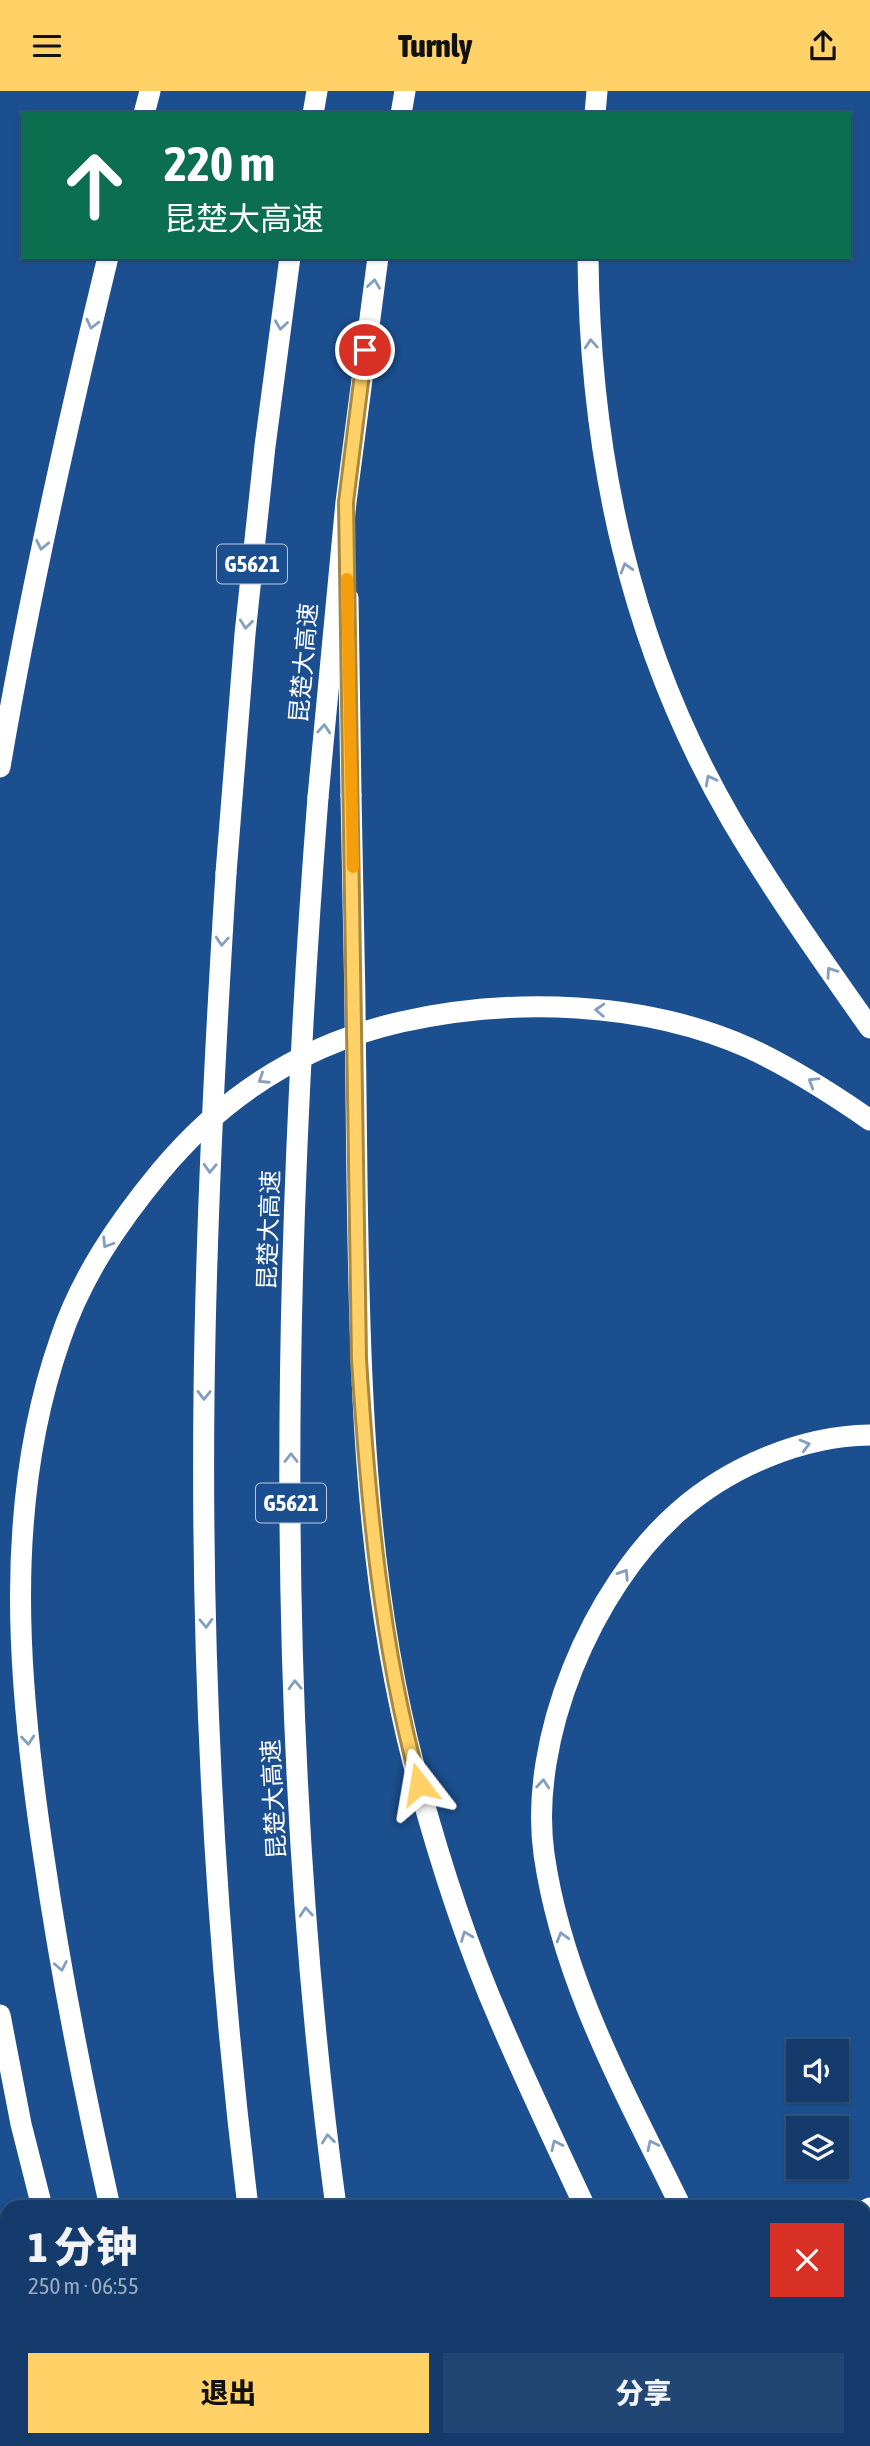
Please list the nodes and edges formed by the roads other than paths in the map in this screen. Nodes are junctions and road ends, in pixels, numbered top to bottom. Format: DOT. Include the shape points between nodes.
graph roads {
  1 [pos="150,91"];
  2 [pos="317,91"];
  3 [pos="405,91"];
  4 [pos="597,91"];
  5 [pos="145,112"];
  6 [pos="313,112"];
  7 [pos="401,112"];
  8 [pos="595,112"];
  9 [pos="108,259"];
  10 [pos="290,259"];
  11 [pos="378,259"];
  12 [pos="588,259"];
  13 [pos="346,502"];
  14 [pos="0,767"];
  15 [pos="870,1028"];
  16 [pos="870,1120"];
  17 [pos="870,1435"];
  18 [pos="0,2015"];
  19 [pos="39,2200"];
  20 [pos="108,2200"];
  21 [pos="247,2200"];
  22 [pos="335,2200"];
  23 [pos="581,2200"];
  24 [pos="678,2200"];
  1 -- 5 [label="highway"];
  2 -- 6 [label="highway"];
  3 -- 7 [label="highway"];
  4 -- 8 [label="highway"];
  9 -- 14 [label="highway, one-way" via="25,625"];
  10 -- 21 [label="highway, G5621, one-way, bridge" via="245,634 226,873 214,1068 204,1397 209,1712 217,1875"];
  13 -- 11 [label="highway, 昆楚大高速 / G5621, one-way"];
  15 -- 12 [label="highway, one-way" via="732,821 657,666 610,501 593,375"];
  22 -- 13 [label="highway, 昆楚大高速 / G5621, one-way, bridge" via="317,2047 297,1758 290,1451 300,1088 318,797"];
  23 -- 13 [label="highway, one-way, bridge" via="458,1916 413,1763 384,1616 368,1495 359,1359"];
  16 -- 20 [label="highway, one-way" via="810,1080 749,1048 684,1024 616,1011 512,1009 424,1017 323,1047 261,1080 179,1150 108,1240 71,1311 39,1410 20,1567 22,1672 31,1773 57,1945"];
  24 -- 17 [label="highway, one-way" via="601,2042 560,1931 543,1852 541,1808 554,1723 583,1644 632,1561 678,1511 742,1468 776,1453"];
  18 -- 19 [label="highway"];
}
